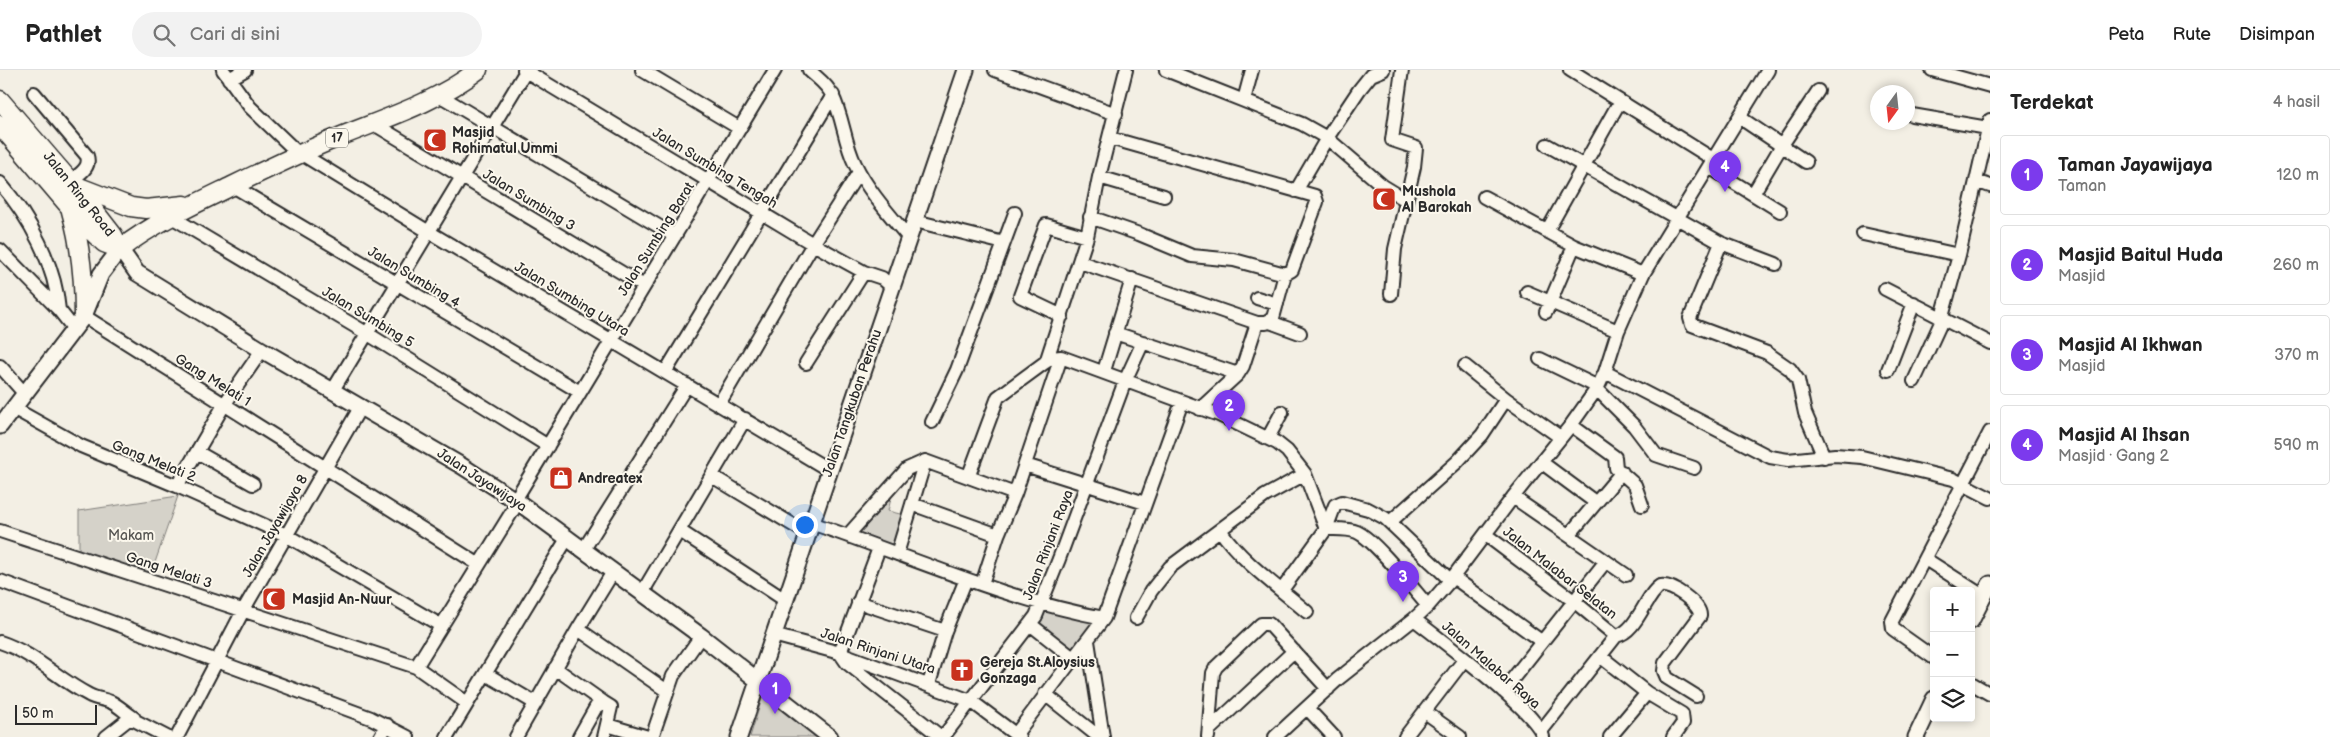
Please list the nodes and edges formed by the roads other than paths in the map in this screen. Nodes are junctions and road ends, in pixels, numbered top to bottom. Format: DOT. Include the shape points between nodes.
graph roads {
  1 [pos="245,70"];
  2 [pos="478,70"];
  3 [pos="642,70"];
  4 [pos="775,70"];
  5 [pos="809,70"];
  6 [pos="966,70"];
  7 [pos="995,70"];
  8 [pos="1126,70"];
  9 [pos="1166,70"];
  10 [pos="1252,70"];
  11 [pos="1383,70"];
  12 [pos="1402,70"];
  13 [pos="1570,70"];
  14 [pos="1768,70"];
  15 [pos="1932,70"];
  16 [pos="525,71"];
  17 [pos="226,75"];
  18 [pos="1990,86"];
  19 [pos="1818,91"];
  20 [pos="34,94"];
  21 [pos="439,95"];
  22 [pos="833,95"];
  23 [pos="0,100"];
  24 [pos="1244,100"];
  25 [pos="1620,101"];
  26 [pos="1116,114"];
  27 [pos="1915,115"];
  28 [pos="1739,118"];
  29 [pos="374,124"];
  30 [pos="1989,124"];
  31 [pos="0,125"];
  32 [pos="491,126"];
  33 [pos="739,128"];
  34 [pos="1110,138"];
  35 [pos="1327,138"];
  36 [pos="1547,145"];
  37 [pos="1782,145"];
  38 [pos="299,153"];
  39 [pos="1806,162"];
  40 [pos="1711,163"];
  41 [pos="1583,167"];
  42 [pos="859,172"];
  43 [pos="462,177"];
  44 [pos="1099,177"];
  45 [pos="1976,181"];
  46 [pos="71,183"];
  47 [pos="708,183"];
  48 [pos="0,184"];
  49 [pos="233,186"];
  50 [pos="1990,186"];
  51 [pos="1296,191"];
  52 [pos="1753,194"];
  53 [pos="1164,196"];
  54 [pos="1484,197"];
  55 [pos="1406,200"];
  56 [pos="194,204"];
  57 [pos="70,206"];
  58 [pos="1780,211"];
  59 [pos="762,213"];
  60 [pos="1015,213"];
  61 [pos="170,216"];
  62 [pos="1090,217"];
  63 [pos="1676,218"];
  64 [pos="915,221"];
  65 [pos="1547,231"];
  66 [pos="429,232"];
  67 [pos="1863,234"];
  68 [pos="675,236"];
  69 [pos="1087,237"];
  70 [pos="909,238"];
  71 [pos="1004,243"];
  72 [pos="1721,243"];
  73 [pos="812,244"];
  74 [pos="1574,246"];
  75 [pos="120,249"];
  76 [pos="0,250"];
  77 [pos="1959,255"];
  78 [pos="1080,262"];
  79 [pos="1776,264"];
  80 [pos="864,272"];
  81 [pos="1285,274"];
  82 [pos="1643,274"];
  83 [pos="1132,280"];
  84 [pos="398,285"];
  85 [pos="644,286"];
  86 [pos="892,286"];
  87 [pos="1886,289"];
  88 [pos="1527,292"];
  89 [pos="1391,294"];
  90 [pos="1257,298"];
  91 [pos="1914,303"];
  92 [pos="1277,304"];
  93 [pos="1548,307"];
  94 [pos="59,310"];
  95 [pos="1062,316"];
  96 [pos="1942,317"];
  97 [pos="1264,322"];
  98 [pos="79,323"];
  99 [pos="1618,331"];
  100 [pos="1115,333"];
  101 [pos="1300,333"];
  102 [pos="368,334"];
  103 [pos="612,340"];
  104 [pos="1143,342"];
  105 [pos="1990,342"];
  106 [pos="262,350"];
  107 [pos="1061,357"];
  108 [pos="1540,359"];
  109 [pos="1046,362"];
  110 [pos="806,363"];
  111 [pos="0,366"];
  112 [pos="1465,366"];
  113 [pos="1888,370"];
  114 [pos="1104,371"];
  115 [pos="666,372"];
  116 [pos="1605,372"];
  117 [pos="1238,374"];
  118 [pos="1126,381"];
  119 [pos="1914,381"];
  120 [pos="687,385"];
  121 [pos="1598,388"];
  122 [pos="333,390"];
  123 [pos="580,392"];
  124 [pos="24,393"];
  125 [pos="1506,399"];
  126 [pos="1182,402"];
  127 [pos="719,404"];
  128 [pos="224,405"];
  129 [pos="361,406"];
  130 [pos="13,408"];
  131 [pos="1200,409"];
  132 [pos="1282,412"];
  133 [pos="745,419"];
  134 [pos="932,422"];
  135 [pos="1571,425"];
  136 [pos="0,426"];
  137 [pos="1990,432"];
  138 [pos="1560,437"];
  139 [pos="1268,438"];
  140 [pos="548,446"];
  141 [pos="197,452"];
  142 [pos="1824,458"];
  143 [pos="925,461"];
  144 [pos="1541,462"];
  145 [pos="1025,465"];
  146 [pos="1694,468"];
  147 [pos="326,469"];
  148 [pos="829,470"];
  149 [pos="1622,472"];
  150 [pos="1305,474"];
  151 [pos="970,475"];
  152 [pos="712,476"];
  153 [pos="1963,483"];
  154 [pos="253,484"];
  155 [pos="1087,485"];
  156 [pos="177,486"];
  157 [pos="1015,494"];
  158 [pos="1513,496"];
  159 [pos="1990,498"];
  160 [pos="517,501"];
  161 [pos="1594,502"];
  162 [pos="1145,503"];
  163 [pos="912,504"];
  164 [pos="1642,505"];
  165 [pos="1390,522"];
  166 [pos="809,529"];
  167 [pos="1326,529"];
  168 [pos="1220,530"];
  169 [pos="0,531"];
  170 [pos="680,531"];
  171 [pos="286,535"];
  172 [pos="848,535"];
  173 [pos="998,535"];
  174 [pos="1486,535"];
  175 [pos="1569,535"];
  176 [pos="568,537"];
  177 [pos="879,548"];
  178 [pos="584,549"];
  179 [pos="896,554"];
  180 [pos="1606,561"];
  181 [pos="1930,562"];
  182 [pos="478,564"];
  183 [pos="614,572"];
  184 [pos="1626,575"];
  185 [pos="966,579"];
  186 [pos="1452,579"];
  187 [pos="0,580"];
  188 [pos="982,584"];
  189 [pos="1282,590"];
  190 [pos="642,592"];
  191 [pos="1987,593"];
  192 [pos="785,600"];
  193 [pos="858,602"];
  194 [pos="1042,602"];
  195 [pos="1575,602"];
  196 [pos="1428,606"];
  197 [pos="244,609"];
  198 [pos="1307,612"];
  199 [pos="1975,615"];
  200 [pos="1104,618"];
  201 [pos="1136,618"];
  202 [pos="1414,619"];
  203 [pos="1030,624"];
  204 [pos="440,625"];
  205 [pos="578,628"];
  206 [pos="945,631"];
  207 [pos="773,635"];
  208 [pos="701,636"];
  209 [pos="1616,636"];
  210 [pos="1088,641"];
  211 [pos="1541,641"];
  212 [pos="0,642"];
  213 [pos="1294,651"];
  214 [pos="840,653"];
  215 [pos="1930,655"];
  216 [pos="1600,656"];
  217 [pos="1073,658"];
  218 [pos="1464,660"];
  219 [pos="217,662"];
  220 [pos="416,667"];
  221 [pos="555,668"];
  222 [pos="486,674"];
  223 [pos="758,681"];
  224 [pos="929,684"];
  225 [pos="1975,685"];
  226 [pos="1328,689"];
  227 [pos="667,691"];
  228 [pos="1503,691"];
  229 [pos="1647,693"];
  230 [pos="1045,694"];
  231 [pos="1990,694"];
  232 [pos="1696,696"];
  233 [pos="971,700"];
  234 [pos="603,702"];
  235 [pos="467,703"];
  236 [pos="535,704"];
  237 [pos="1930,707"];
  238 [pos="1307,708"];
  239 [pos="1424,712"];
  240 [pos="134,718"];
  241 [pos="387,725"];
  242 [pos="605,731"];
  243 [pos="1208,734"];
  244 [pos="1543,734"];
  245 [pos="1018,736"];
  246 [pos="106,737"];
  247 [pos="167,737"];
  248 [pos="177,737"];
  249 [pos="380,737"];
  250 [pos="408,737"];
  251 [pos="447,737"];
  252 [pos="516,737"];
  253 [pos="579,737"];
  254 [pos="648,737"];
  255 [pos="652,737"];
  256 [pos="739,737"];
  257 [pos="830,737"];
  258 [pos="942,737"];
  259 [pos="1099,737"];
  260 [pos="1103,737"];
  261 [pos="1275,737"];
  262 [pos="1334,737"];
  263 [pos="1405,737"];
  264 [pos="1460,737"];
  265 [pos="1610,737"];
  266 [pos="1673,737"];
  267 [pos="1916,737"];
  1 -- 17 [label="street"];
  2 -- 21 [label="highway, 17"];
  3 -- 33 [label="street"];
  4 -- 33 [label="street, Jalan Sumbing Barat"];
  5 -- 22 [label="street"];
  6 -- 64 [label="main road, Jalan Tangkuban Perahu"];
  7 -- 26 [label="street"];
  8 -- 26 [label="street"];
  9 -- 24 [label="street"];
  10 -- 24 [label="street"];
  11 -- 35 [label="street" via="1365,83"];
  12 -- 55 [label="street" via="1392,140 1416,148"];
  13 -- 25 [label="street"];
  14 -- 28 [label="street"];
  15 -- 18 [label="street"];
  16 -- 32 [label="street"];
  16 -- 47 [label="street, Jalan Sumbing Tengah"];
  17 -- 38 [label="street, Jalan Sumbing Utara" via="250,107"];
  19 -- 37 [label="street"];
  20 -- 46 [label="street" via="87,156 86,168"];
  21 -- 29 [label="highway, 17"];
  21 -- 32 [label="street"];
  22 -- 42 [label="street" via="848,150"];
  22 -- 59 [label="street"];
  23 -- 46 [label="highway, Jalan Ring Road / 17"];
  24 -- 35 [label="street"];
  25 -- 40 [label="street"];
  25 -- 41 [label="street"];
  26 -- 34 [label="street"];
  27 -- 30 [label="street"];
  28 -- 37 [label="street"];
  28 -- 40 [label="street"];
  29 -- 38 [label="highway, 17"];
  29 -- 43 [label="street, Jalan Sumbing 3"];
  30 -- 45 [label="street"];
  31 -- 57 [label="highway, Jalan Ring Road"];
  32 -- 43 [label="street"];
  32 -- 68 [label="street"];
  33 -- 47 [label="street, Jalan Sumbing Barat"];
  34 -- 44 [label="street"];
  34 -- 51 [label="street"];
  35 -- 51 [label="street"];
  35 -- 55 [label="street" via="1383,186"];
  36 -- 41 [label="street"];
  37 -- 39 [label="street"];
  37 -- 52 [label="street"];
  38 -- 49 [label="highway, 17"];
  38 -- 66 [label="street, Jalan Sumbing Utara"];
  40 -- 52 [label="street"];
  40 -- 63 [label="street"];
  41 -- 63 [label="street"];
  41 -- 65 [label="street"];
  42 -- 70 [label="street"];
  42 -- 73 [label="street"];
  43 -- 66 [label="street"];
  43 -- 85 [label="street, Jalan Sumbing 3"];
  44 -- 53 [label="street"];
  44 -- 62 [label="street"];
  45 -- 50 [label="street"];
  45 -- 77 [label="street"];
  46 -- 56 [label="highway, 17" via="131,207 146,209"];
  46 -- 75 [label="highway, Jalan Ring Road / 17" via="113,235"];
  47 -- 59 [label="street, Jalan Sumbing Tengah"];
  47 -- 68 [label="street, Jalan Sumbing Barat"];
  48 -- 94 [label="street" via="30,228 50,266"];
  49 -- 56 [label="highway, 17"];
  49 -- 84 [label="street, Jalan Sumbing 4"];
  51 -- 81 [label="street" via="1316,199 1292,270"];
  52 -- 58 [label="street"];
  54 -- 65 [label="street"];
  55 -- 89 [label="street" via="1395,250"];
  56 -- 61 [label="highway, 17"];
  57 -- 75 [label="highway, Jalan Ring Road" via="104,243"];
  57 -- 98 [label="highway" via="81,248 84,280"];
  59 -- 73 [label="street, Jalan Sumbing Tengah"];
  59 -- 115 [label="street"];
  60 -- 71 [label="street"];
  61 -- 75 [label="highway, 17"];
  61 -- 102 [label="street, Jalan Sumbing 5"];
  62 -- 69 [label="street"];
  62 -- 81 [label="street" via="1192,256 1234,260"];
  63 -- 72 [label="street"];
  63 -- 82 [label="street"];
  64 -- 70 [label="main road, Jalan Tangkuban Perahu"];
  64 -- 71 [label="street"];
  65 -- 74 [label="street"];
  66 -- 84 [label="street"];
  66 -- 103 [label="street, Jalan Sumbing Utara"];
  67 -- 77 [label="street"];
  68 -- 85 [label="street, Jalan Sumbing Barat"];
  69 -- 78 [label="street"];
  69 -- 95 [label="street" via="1046,225 1020,296"];
  70 -- 86 [label="main road, Jalan Tangkuban Perahu"];
  71 -- 134 [label="street" via="957,370"];
  72 -- 79 [label="street"];
  72 -- 142 [label="street" via="1690,318 1692,325 1767,352 1790,369 1798,380 1805,413"];
  73 -- 80 [label="street, Jalan Sumbing Tengah"];
  73 -- 127 [label="street"];
  74 -- 82 [label="street"];
  74 -- 93 [label="street"];
  75 -- 98 [label="main road" via="101,274"];
  75 -- 106 [label="main road, Jalan Jayawijaya" via="136,273"];
  76 -- 94 [label="street, Gang Melati 1"];
  77 -- 96 [label="street"];
  78 -- 83 [label="street"];
  78 -- 95 [label="street"];
  80 -- 86 [label="street, Jalan Sumbing Tengah" via="882,278"];
  80 -- 110 [label="street"];
  81 -- 92 [label="street"];
  82 -- 99 [label="street"];
  83 -- 97 [label="street"];
  83 -- 100 [label="street"];
  84 -- 102 [label="street"];
  84 -- 123 [label="street, Jalan Sumbing 4"];
  85 -- 103 [label="street, Jalan Sumbing Barat"];
  86 -- 148 [label="main road, Jalan Tangkuban Perahu"];
  87 -- 91 [label="street"];
  88 -- 93 [label="street"];
  90 -- 92 [label="street"];
  91 -- 96 [label="street"];
  91 -- 113 [label="street"];
  92 -- 97 [label="street"];
  93 -- 99 [label="street"];
  94 -- 98 [label="street, Gang Melati 1"];
  95 -- 109 [label="street"];
  96 -- 105 [label="street"];
  96 -- 119 [label="street"];
  97 -- 101 [label="street"];
  97 -- 117 [label="street"];
  98 -- 124 [label="main road"];
  98 -- 128 [label="street, Gang Melati 1"];
  99 -- 116 [label="street"];
  100 -- 104 [label="street"];
  100 -- 114 [label="street"];
  102 -- 122 [label="street"];
  102 -- 140 [label="street, Jalan Sumbing 5"];
  103 -- 115 [label="street, Jalan Sumbing Utara"];
  103 -- 123 [label="street, Jalan Sumbing Barat"];
  104 -- 117 [label="street"];
  104 -- 118 [label="street, Jalan Rinjani Raya"];
  106 -- 122 [label="main road, Jalan Jayawijaya"];
  106 -- 128 [label="street"];
  107 -- 109 [label="street" via="1056,356"];
  107 -- 114 [label="street"];
  107 -- 145 [label="street"];
  108 -- 121 [label="street"];
  109 -- 151 [label="street" via="998,397"];
  111 -- 124 [label="street"];
  112 -- 125 [label="street"];
  114 -- 118 [label="street"];
  115 -- 120 [label="street, Jalan Sumbing Utara"];
  116 -- 121 [label="street"];
  116 -- 142 [label="street" via="1770,457 1788,460"];
  117 -- 131 [label="street"];
  118 -- 126 [label="street"];
  118 -- 155 [label="street, Jalan Rinjani Raya"];
  120 -- 127 [label="street, Jalan Sumbing Utara"];
  120 -- 178 [label="street"];
  121 -- 135 [label="street"];
  121 -- 146 [label="street" via="1656,454"];
  122 -- 129 [label="main road, Jalan Jayawijaya"];
  123 -- 140 [label="street, Jalan Sumbing Barat"];
  124 -- 130 [label="main road"];
  125 -- 138 [label="street"];
  125 -- 165 [label="street" via="1482,435 1458,462"];
  126 -- 131 [label="street"];
  126 -- 162 [label="street"];
  127 -- 133 [label="street, Jalan Sumbing Utara"];
  128 -- 141 [label="street"];
  128 -- 147 [label="street, Gang Melati 1"];
  129 -- 147 [label="street, Jalan Jayawijaya 8"];
  129 -- 160 [label="main road, Jalan Jayawijaya"];
  130 -- 136 [label="main road"];
  130 -- 156 [label="street, Gang Melati 2" via="81,446"];
  131 -- 139 [label="street"];
  132 -- 139 [label="street"];
  133 -- 148 [label="street, Jalan Sumbing Utara"];
  133 -- 152 [label="street"];
  135 -- 138 [label="street"];
  135 -- 149 [label="street" via="1615,457 1616,468"];
  137 -- 153 [label="street"];
  138 -- 144 [label="street"];
  139 -- 150 [label="street" via="1287,452"];
  140 -- 160 [label="street, Jalan Sumbing Barat"];
  141 -- 154 [label="street"];
  141 -- 156 [label="street"];
  142 -- 153 [label="street" via="1862,457"];
  143 -- 151 [label="street"];
  143 -- 163 [label="street"];
  143 -- 172 [label="street" via="907,469"];
  144 -- 158 [label="street"];
  144 -- 161 [label="street"];
  145 -- 155 [label="street"];
  145 -- 157 [label="street"];
  147 -- 171 [label="street, Jalan Jayawijaya 8"];
  147 -- 182 [label="street, Gang Melati 1"];
  148 -- 166 [label="main road, Jalan Tangkuban Perahu"];
  149 -- 161 [label="street"];
  149 -- 164 [label="street" via="1635,485"];
  150 -- 167 [label="street"];
  150 -- 168 [label="street" via="1265,496"];
  151 -- 157 [label="street"];
  152 -- 166 [label="street"];
  152 -- 170 [label="street"];
  153 -- 159 [label="street"];
  153 -- 215 [label="street" via="1894,616 1893,629"];
  155 -- 162 [label="street"];
  155 -- 194 [label="street, Jalan Rinjani Raya"];
  156 -- 171 [label="street, Gang Melati 2"];
  157 -- 173 [label="street"];
  158 -- 174 [label="street"];
  158 -- 175 [label="street"];
  160 -- 176 [label="main road, Jalan Jayawijaya"];
  160 -- 182 [label="street, Jalan Sumbing Barat"];
  161 -- 175 [label="street"];
  162 -- 200 [label="street"];
  163 -- 173 [label="street"];
  163 -- 179 [label="street"];
  165 -- 167 [label="street" via="1368,509 1342,502 1335,505"];
  165 -- 186 [label="street"];
  166 -- 172 [label="street"];
  166 -- 192 [label="main road, Jalan Tangkuban Perahu"];
  167 -- 189 [label="street"];
  167 -- 196 [label="street" via="1358,532 1370,541"];
  168 -- 189 [label="street" via="1232,546"];
  168 -- 201 [label="street" via="1170,567"];
  169 -- 197 [label="street, Gang Melati 3"];
  170 -- 190 [label="street"];
  170 -- 192 [label="street"];
  171 -- 197 [label="street, Jalan Jayawijaya 8"];
  171 -- 204 [label="street, Gang Melati 2"];
  172 -- 177 [label="street"];
  173 -- 188 [label="street"];
  174 -- 186 [label="street"];
  174 -- 195 [label="street, Jalan Malabar Selatan"];
  175 -- 180 [label="street"];
  176 -- 178 [label="main road, Jalan Jayawijaya"];
  176 -- 222 [label="street"];
  177 -- 179 [label="street"];
  177 -- 193 [label="street"];
  178 -- 183 [label="main road, Jalan Jayawijaya"];
  179 -- 185 [label="street"];
  180 -- 184 [label="street"];
  180 -- 195 [label="street"];
  181 -- 191 [label="street"];
  182 -- 204 [label="street, Jalan Sumbing Barat"];
  183 -- 190 [label="main road, Jalan Jayawijaya"];
  183 -- 205 [label="street"];
  185 -- 188 [label="street"];
  185 -- 206 [label="street"];
  186 -- 196 [label="street"];
  186 -- 211 [label="street"];
  187 -- 219 [label="street"];
  188 -- 194 [label="street"];
  189 -- 198 [label="street"];
  190 -- 208 [label="main road, Jalan Jayawijaya"];
  191 -- 199 [label="main road"];
  192 -- 207 [label="main road, Jalan Tangkuban Perahu"];
  193 -- 206 [label="street"];
  193 -- 214 [label="street"];
  194 -- 200 [label="street"];
  194 -- 203 [label="street, Jalan Rinjani Raya"];
  195 -- 209 [label="street, Jalan Malabar Selatan"];
  195 -- 211 [label="street"];
  196 -- 202 [label="street"];
  197 -- 219 [label="street, Jalan Jayawijaya 8"];
  197 -- 220 [label="street, Gang Melati 3"];
  200 -- 210 [label="street"];
  202 -- 218 [label="street, Jalan Malabar Raya"];
  202 -- 226 [label="street"];
  203 -- 217 [label="street"];
  203 -- 233 [label="street, Jalan Rinjani Raya"];
  204 -- 220 [label="street, Jalan Sumbing Barat"];
  205 -- 221 [label="street"];
  205 -- 227 [label="street"];
  206 -- 224 [label="street"];
  207 -- 214 [label="street, Jalan Rinjani Utara"];
  207 -- 223 [label="main road, Jalan Tangkuban Perahu"];
  208 -- 223 [label="main road, Jalan Jayawijaya"];
  208 -- 227 [label="street" via="680,664"];
  209 -- 216 [label="street, Jalan Malabar Selatan"];
  209 -- 232 [label="street" via="1622,635 1640,615 1660,586 1669,586 1697,605 1700,616 1665,663 1664,671 1668,678"];
  210 -- 217 [label="street"];
  210 -- 260 [label="street"];
  211 -- 228 [label="street"];
  212 -- 240 [label="street" via="38,660 90,696 111,702"];
  213 -- 226 [label="street"];
  213 -- 243 [label="street"];
  213 -- 243 [label="street" via="1269,624 1261,624 1214,670"];
  214 -- 224 [label="street, Jalan Rinjani Utara"];
  214 -- 258 [label="street" via="847,663"];
  216 -- 229 [label="street"];
  216 -- 244 [label="street, Jalan Malabar Selatan"];
  217 -- 230 [label="street"];
  218 -- 228 [label="street, Jalan Malabar Raya"];
  218 -- 239 [label="street"];
  219 -- 241 [label="street"];
  219 -- 248 [label="street, Jalan Jayawijaya 8"];
  220 -- 235 [label="street, Gang Melati 3"];
  221 -- 234 [label="street"];
  221 -- 236 [label="street"];
  222 -- 235 [label="street"];
  222 -- 236 [label="street"];
  223 -- 256 [label="main road, Jalan Tangkuban Perahu"];
  223 -- 257 [label="main road, Jalan Jayawijaya"];
  224 -- 233 [label="street, Jalan Rinjani Utara"];
  225 -- 231 [label="street"];
  226 -- 238 [label="street"];
  227 -- 255 [label="street"];
  228 -- 244 [label="street, Jalan Malabar Raya"];
  229 -- 265 [label="street"];
  229 -- 266 [label="street" via="1684,716 1682,726"];
  230 -- 245 [label="street"];
  230 -- 259 [label="street"];
  233 -- 245 [label="street, Jalan Rinjani Utara"];
  233 -- 258 [label="street, Jalan Rinjani Raya"];
  234 -- 242 [label="street" via="611,707"];
  234 -- 253 [label="street" via="596,707"];
  235 -- 251 [label="street"];
  236 -- 252 [label="street"];
  237 -- 267 [label="main road"];
  238 -- 261 [label="street"];
  238 -- 262 [label="street"];
  239 -- 263 [label="street"];
  239 -- 264 [label="street"];
  240 -- 246 [label="street"];
  240 -- 247 [label="street"];
  241 -- 249 [label="street"];
  241 -- 250 [label="street"];
  242 -- 254 [label="street"];
}
